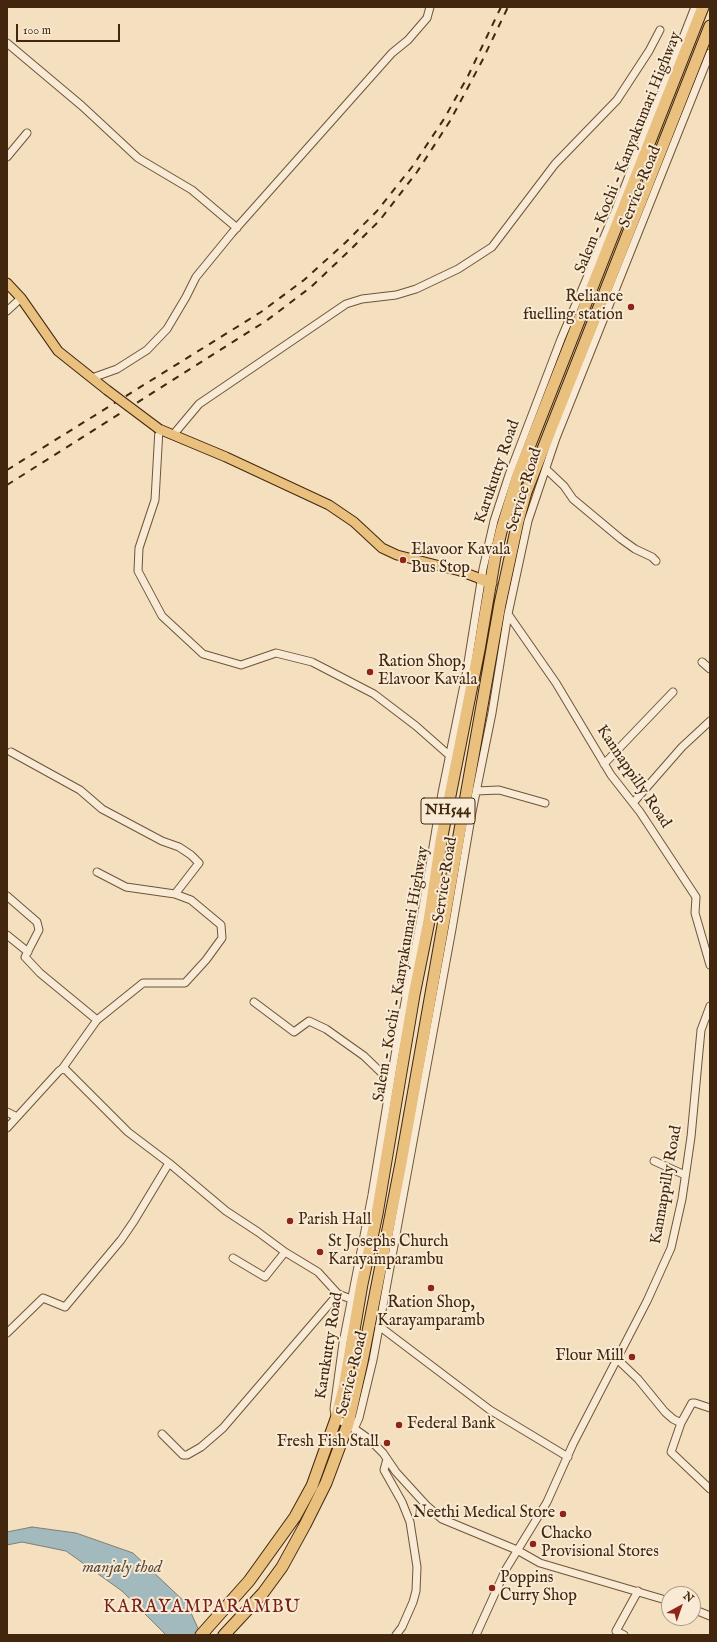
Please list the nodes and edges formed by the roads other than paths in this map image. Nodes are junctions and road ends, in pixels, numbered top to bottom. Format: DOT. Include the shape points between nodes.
graph roads {
  1 [pos="430,7"];
  2 [pos="695,7"];
  3 [pos="703,7"];
  4 [pos="710,26"];
  5 [pos="660,30"];
  6 [pos="7,43"];
  7 [pos="710,53"];
  8 [pos="27,132"];
  9 [pos="7,157"];
  10 [pos="236,228"];
  11 [pos="7,283"];
  12 [pos="21,298"];
  13 [pos="7,311"];
  14 [pos="92,378"];
  15 [pos="159,429"];
  16 [pos="173,435"];
  17 [pos="546,469"];
  18 [pos="656,561"];
  19 [pos="486,581"];
  20 [pos="500,604"];
  21 [pos="508,614"];
  22 [pos="702,662"];
  23 [pos="710,669"];
  24 [pos="673,692"];
  25 [pos="710,721"];
  26 [pos="11,752"];
  27 [pos="450,756"];
  28 [pos="604,764"];
  29 [pos="476,792"];
  30 [pos="545,803"];
  31 [pos="633,803"];
  32 [pos="97,872"];
  33 [pos="175,894"];
  34 [pos="7,896"];
  35 [pos="7,935"];
  36 [pos="28,952"];
  37 [pos="710,964"];
  38 [pos="254,1002"];
  39 [pos="710,1006"];
  40 [pos="97,1020"];
  41 [pos="62,1069"];
  42 [pos="391,1082"];
  43 [pos="7,1112"];
  44 [pos="17,1117"];
  45 [pos="7,1128"];
  46 [pos="654,1161"];
  47 [pos="169,1163"];
  48 [pos="685,1175"];
  49 [pos="285,1252"];
  50 [pos="233,1258"];
  51 [pos="338,1294"];
  52 [pos="351,1299"];
  53 [pos="379,1326"];
  54 [pos="7,1333"];
  55 [pos="617,1359"];
  56 [pos="710,1408"];
  57 [pos="336,1419"];
  58 [pos="681,1423"];
  59 [pos="351,1426"];
  60 [pos="162,1434"];
  61 [pos="568,1457"];
  62 [pos="387,1459"];
  63 [pos="710,1489"];
  64 [pos="517,1550"];
  65 [pos="638,1591"];
  66 [pos="661,1598"];
  67 [pos="201,1635"];
  68 [pos="224,1635"];
  69 [pos="396,1635"];
  70 [pos="476,1635"];
  71 [pos="624,1635"];
  1 -- 10 [label="street" via="427,18 408,40 392,53"];
  2 -- 19 [label="street, Karukutty Road" via="518,450 501,497"];
  3 -- 19 [label="highway, Salem - Kochi - Kanyakumari Highway / NH544" via="518,475"];
  4 -- 20 [label="highway, Salem - Kochi - Kanyakumari Highway / NH544" via="526,492 510,552"];
  5 -- 16 [label="street" via="617,100 555,164 492,247 458,269 416,289 346,304 199,404"];
  6 -- 10 [label="street" via="82,106 138,158 192,190"];
  7 -- 17 [label="street, Service Road" via="556,438"];
  8 -- 9 [label="street"];
  10 -- 14 [label="street" via="196,277 167,329 147,350 118,369"];
  11 -- 12 [label="main road"];
  12 -- 13 [label="street"];
  12 -- 14 [label="main road" via="58,351"];
  14 -- 15 [label="main road, bridge"];
  15 -- 16 [label="main road"];
  15 -- 27 [label="street" via="155,500 139,548 138,571 162,616 203,654 241,665 276,653 312,662 374,694"];
  16 -- 19 [label="main road" via="329,505 354,522 382,548 397,555 460,571"];
  17 -- 18 [label="street" via="564,486 573,499 621,539"];
  17 -- 21 [label="street, Service Road" via="528,521"];
  19 -- 27 [label="street, Karukutty Road"];
  19 -- 57 [label="highway, Salem - Kochi - Kanyakumari Highway / NH544" via="466,717 377,1214"];
  20 -- 21 [label="highway"];
  20 -- 59 [label="highway, Salem - Kochi - Kanyakumari Highway / NH544" via="401,1163"];
  21 -- 28 [label="street, Kannappilly Road" via="556,683"];
  21 -- 29 [label="street, Service Road"];
  22 -- 23 [label="street"];
  24 -- 28 [label="street"];
  25 -- 31 [label="street" via="682,747"];
  26 -- 33 [label="street" via="80,790 102,809 191,854 199,863"];
  27 -- 42 [label="street, Karukutty Road"];
  28 -- 31 [label="street, Kannappilly Road"];
  29 -- 30 [label="street" via="499,790"];
  29 -- 53 [label="street, Service Road"];
  31 -- 37 [label="street, Kannappilly Road" via="696,897 695,913"];
  32 -- 33 [label="street" via="126,887"];
  33 -- 40 [label="street" via="191,900 221,925 222,938 185,983 143,983"];
  34 -- 36 [label="street" via="37,922 39,930"];
  35 -- 36 [label="street"];
  36 -- 40 [label="street" via="25,957 40,973"];
  38 -- 42 [label="street" via="294,1032 309,1021 326,1029 364,1056"];
  39 -- 48 [label="street, Kannappilly Road" via="702,1030"];
  40 -- 41 [label="street"];
  41 -- 44 [label="street"];
  41 -- 47 [label="street" via="128,1132"];
  42 -- 52 [label="street, Karukutty Road"];
  43 -- 44 [label="street"];
  44 -- 45 [label="street"];
  46 -- 48 [label="street"];
  47 -- 49 [label="street" via="226,1212"];
  47 -- 54 [label="street" via="121,1240 65,1307 43,1298"];
  48 -- 55 [label="street, Kannappilly Road" via="671,1248 648,1301"];
  49 -- 50 [label="street" via="265,1277"];
  49 -- 51 [label="street" via="318,1272"];
  51 -- 52 [label="street"];
  51 -- 60 [label="street" via="223,1428 201,1446 183,1455"];
  52 -- 57 [label="street, Karukutty Road" via="334,1408"];
  53 -- 59 [label="street, Service Road" via="359,1418"];
  53 -- 61 [label="street" via="490,1410"];
  55 -- 58 [label="street" via="638,1379 665,1412"];
  55 -- 61 [label="street, Kannappilly Road"];
  56 -- 58 [label="street" via="692,1403"];
  57 -- 59 [label="street"];
  57 -- 67 [label="highway, Salem - Kochi - Kanyakumari Highway / NH544" via="312,1486 295,1517 249,1581"];
  58 -- 63 [label="street" via="671,1452"];
  59 -- 62 [label="street" via="369,1439"];
  59 -- 68 [label="highway, Salem - Kochi - Kanyakumari Highway / NH544" via="326,1483 282,1567"];
  61 -- 64 [label="street, Kannappilly Road" via="547,1502"];
  62 -- 64 [label="street" via="427,1506 442,1519"];
  62 -- 69 [label="street" via="384,1470 410,1522 417,1567 413,1602"];
  64 -- 65 [label="street" via="540,1562"];
  64 -- 70 [label="street, Kannappilly Road"];
  65 -- 66 [label="street"];
  65 -- 71 [label="street" via="616,1631"];
}
